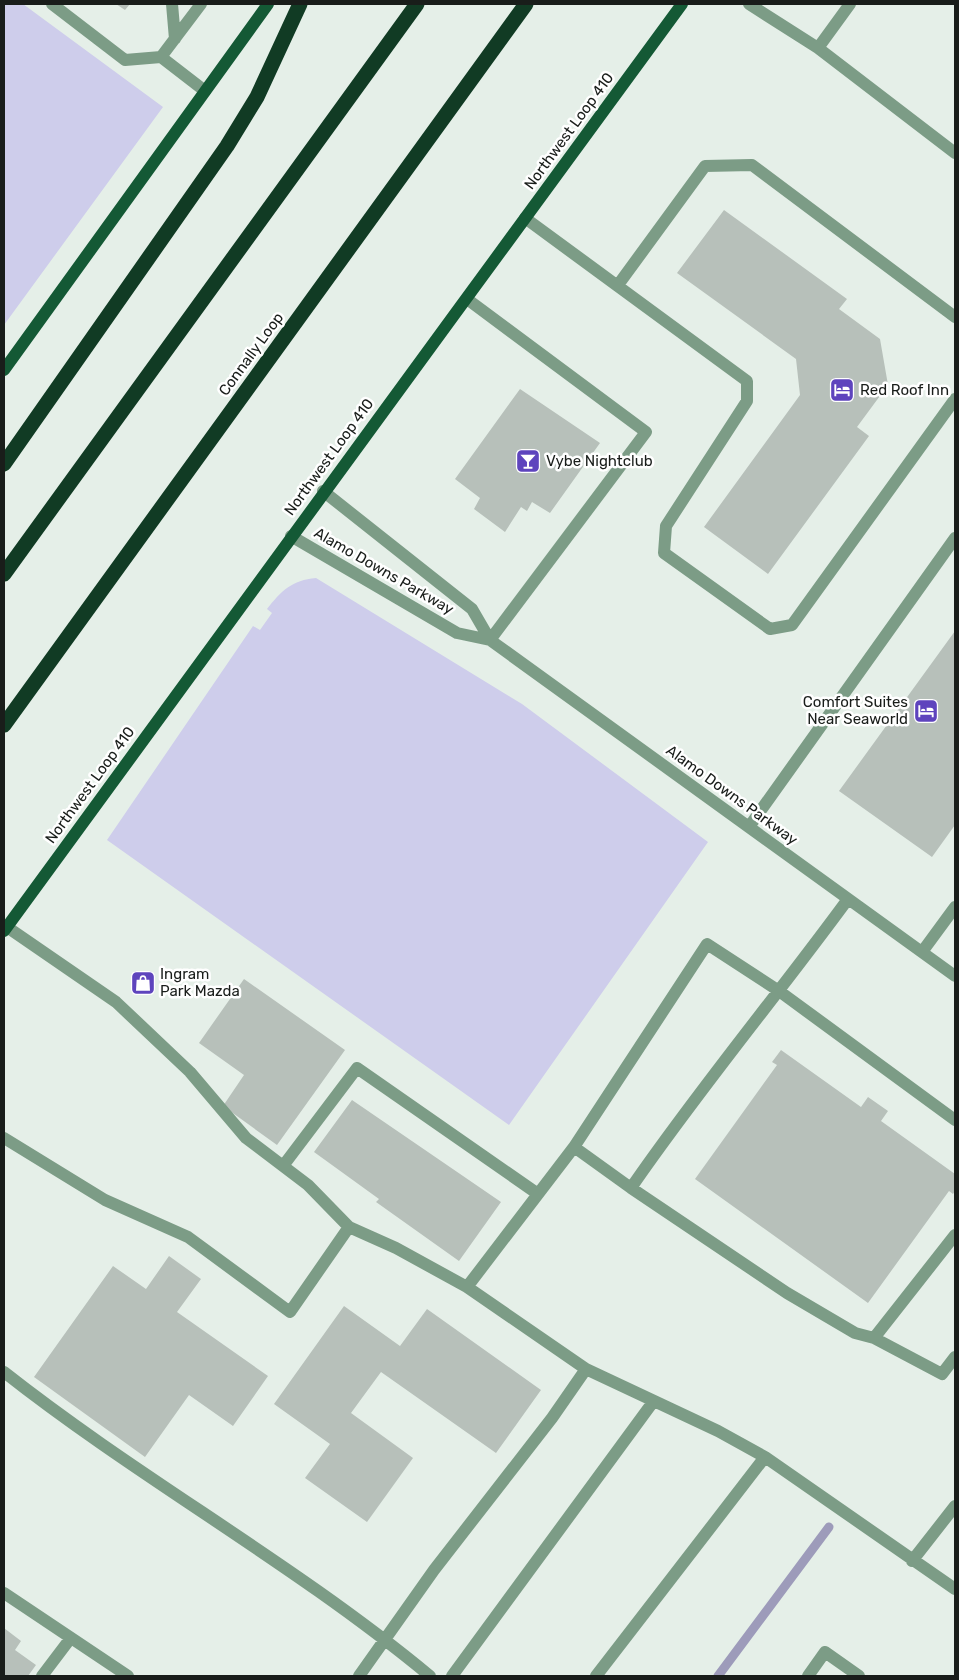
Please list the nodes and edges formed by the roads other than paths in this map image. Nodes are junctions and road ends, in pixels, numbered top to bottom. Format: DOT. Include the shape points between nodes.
graph roads {
  1 [pos="52,4"];
  2 [pos="172,4"];
  3 [pos="201,4"];
  4 [pos="268,4"];
  5 [pos="300,4"];
  6 [pos="417,4"];
  7 [pos="526,4"];
  8 [pos="682,4"];
  9 [pos="749,4"];
  10 [pos="850,4"];
  11 [pos="175,39"];
  12 [pos="818,48"];
  13 [pos="161,58"];
  14 [pos="205,91"];
  15 [pos="955,152"];
  16 [pos="525,218"];
  17 [pos="618,285"];
  18 [pos="467,299"];
  19 [pos="955,317"];
  20 [pos="4,370"];
  21 [pos="955,399"];
  22 [pos="4,464"];
  23 [pos="323,491"];
  24 [pos="291,536"];
  25 [pos="955,538"];
  26 [pos="4,574"];
  27 [pos="490,640"];
  28 [pos="4,725"];
  29 [pos="749,827"];
  30 [pos="848,898"];
  31 [pos="955,907"];
  32 [pos="5,929"];
  33 [pos="922,952"];
  34 [pos="955,976"];
  35 [pos="778,991"];
  36 [pos="955,1120"];
  37 [pos="4,1138"];
  38 [pos="574,1147"];
  39 [pos="283,1166"];
  40 [pos="631,1188"];
  41 [pos="538,1194"];
  42 [pos="348,1227"];
  43 [pos="955,1235"];
  44 [pos="466,1287"];
  45 [pos="874,1338"];
  46 [pos="955,1357"];
  47 [pos="586,1369"];
  48 [pos="4,1372"];
  49 [pos="653,1402"];
  50 [pos="765,1456"];
  51 [pos="955,1506"];
  52 [pos="912,1561"];
  53 [pos="955,1589"];
  54 [pos="4,1592"];
  55 [pos="70,1639"];
  56 [pos="385,1639"];
  57 [pos="42,1676"];
  58 [pos="128,1676"];
  59 [pos="359,1676"];
  60 [pos="430,1676"];
  61 [pos="452,1676"];
  62 [pos="596,1676"];
  63 [pos="808,1676"];
  64 [pos="859,1676"];
  1 -- 13 [label="street" via="125,60"];
  2 -- 11 [label="street"];
  3 -- 11 [label="street"];
  4 -- 14 [label="main road"];
  5 -- 22 [label="highway" via="257,97 227,146"];
  6 -- 26 [label="highway"];
  7 -- 28 [label="highway, Connally Loop"];
  8 -- 16 [label="main road, Northwest Loop 410"];
  9 -- 12 [label="street"];
  10 -- 12 [label="street"];
  11 -- 13 [label="street"];
  12 -- 15 [label="street"];
  13 -- 14 [label="street"];
  14 -- 20 [label="main road"];
  16 -- 17 [label="street"];
  16 -- 18 [label="main road, Northwest Loop 410"];
  17 -- 19 [label="street" via="706,166 752,165"];
  17 -- 21 [label="street" via="747,381 748,402 666,526 664,553 770,629 792,625"];
  18 -- 23 [label="main road, Northwest Loop 410"];
  18 -- 27 [label="street" via="646,432"];
  23 -- 24 [label="main road, Northwest Loop 410"];
  23 -- 27 [label="street, Alamo Downs Parkway" via="472,609"];
  24 -- 27 [label="street, Alamo Downs Parkway" via="457,633"];
  24 -- 32 [label="main road, Northwest Loop 410"];
  25 -- 29 [label="street"];
  27 -- 29 [label="street, Alamo Downs Parkway"];
  29 -- 30 [label="street, Alamo Downs Parkway"];
  30 -- 33 [label="street, Alamo Downs Parkway"];
  30 -- 35 [label="street"];
  31 -- 33 [label="street"];
  32 -- 39 [label="street" via="116,1002 190,1072 246,1138"];
  33 -- 34 [label="street, Alamo Downs Parkway"];
  35 -- 36 [label="street"];
  35 -- 38 [label="street" via="707,944"];
  35 -- 40 [label="street" via="690,1104"];
  37 -- 42 [label="street" via="105,1200 188,1237 290,1312"];
  38 -- 40 [label="street"];
  38 -- 41 [label="street"];
  39 -- 41 [label="street" via="357,1068"];
  39 -- 42 [label="street" via="308,1185"];
  40 -- 45 [label="street" via="787,1293 855,1333"];
  41 -- 44 [label="street"];
  42 -- 44 [label="street" via="396,1248"];
  43 -- 45 [label="street"];
  44 -- 47 [label="street"];
  45 -- 46 [label="street" via="942,1374"];
  47 -- 49 [label="street"];
  47 -- 56 [label="street"];
  48 -- 56 [label="street" via="148,1478 288,1570"];
  49 -- 50 [label="street"];
  49 -- 61 [label="street"];
  50 -- 52 [label="street"];
  50 -- 62 [label="street"];
  51 -- 52 [label="street"];
  52 -- 53 [label="street"];
  54 -- 55 [label="street"];
  55 -- 57 [label="street"];
  55 -- 58 [label="street"];
  56 -- 59 [label="street"];
  56 -- 60 [label="street"];
  63 -- 64 [label="street" via="825,1652"];
}
